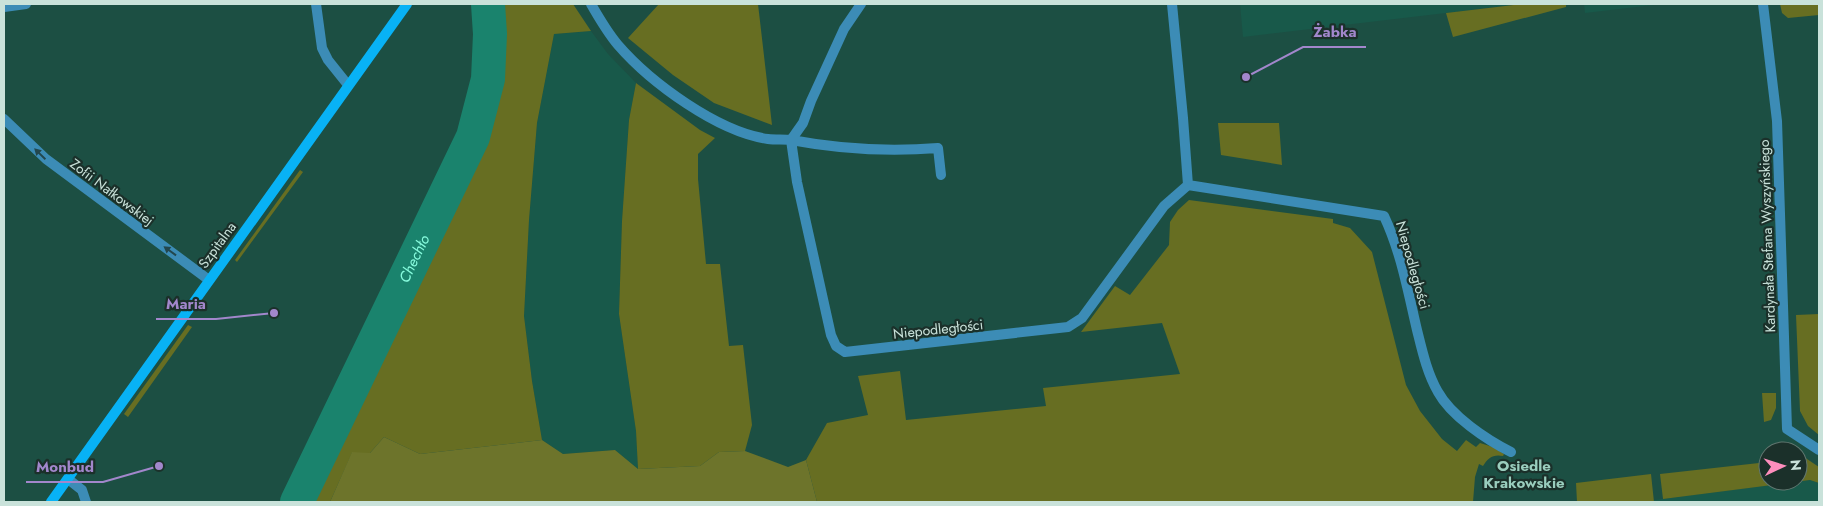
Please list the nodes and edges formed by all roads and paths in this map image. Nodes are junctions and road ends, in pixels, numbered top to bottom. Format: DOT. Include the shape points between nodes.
graph roads {
  1 [pos="26,4"];
  2 [pos="316,4"];
  3 [pos="407,4"];
  4 [pos="590,4"];
  5 [pos="861,4"];
  6 [pos="1172,4"];
  7 [pos="1763,4"];
  8 [pos="4,7"];
  9 [pos="348,85"];
  10 [pos="4,119"];
  11 [pos="791,140"];
  12 [pos="940,175"];
  13 [pos="1188,185"];
  14 [pos="209,280"];
  15 [pos="1819,450"];
  16 [pos="1511,452"];
  17 [pos="68,479"];
  18 [pos="51,502"];
  19 [pos="86,502"];
  1 -- 8 [label="street"];
  2 -- 9 [label="street" via="322,48"];
  3 -- 9 [label="street, Szpitalna"];
  4 -- 11 [label="street" via="619,46 641,68 712,120 768,139"];
  5 -- 11 [label="street" via="844,29 803,123"];
  6 -- 13 [label="street"];
  7 -- 15 [label="street, Kardynała Stefana Wyszyńskiego" via="1777,121 1787,429"];
  9 -- 14 [label="street, Szpitalna"];
  14 -- 10 [label="street, Zofii Nałkowskiej, one-way" via="46,159"];
  11 -- 12 [label="street" via="884,150 938,148"];
  11 -- 13 [label="street, Niepodległości" via="797,182 831,335 836,346 845,352 1068,327 1082,318 1164,206"];
  13 -- 16 [label="street, Niepodległości" via="1384,216 1397,248 1422,352 1438,392 1460,418"];
  14 -- 17 [label="street, Szpitalna"];
  17 -- 18 [label="street, Szpitalna"];
  17 -- 19 [label="street" via="82,490"];
}
